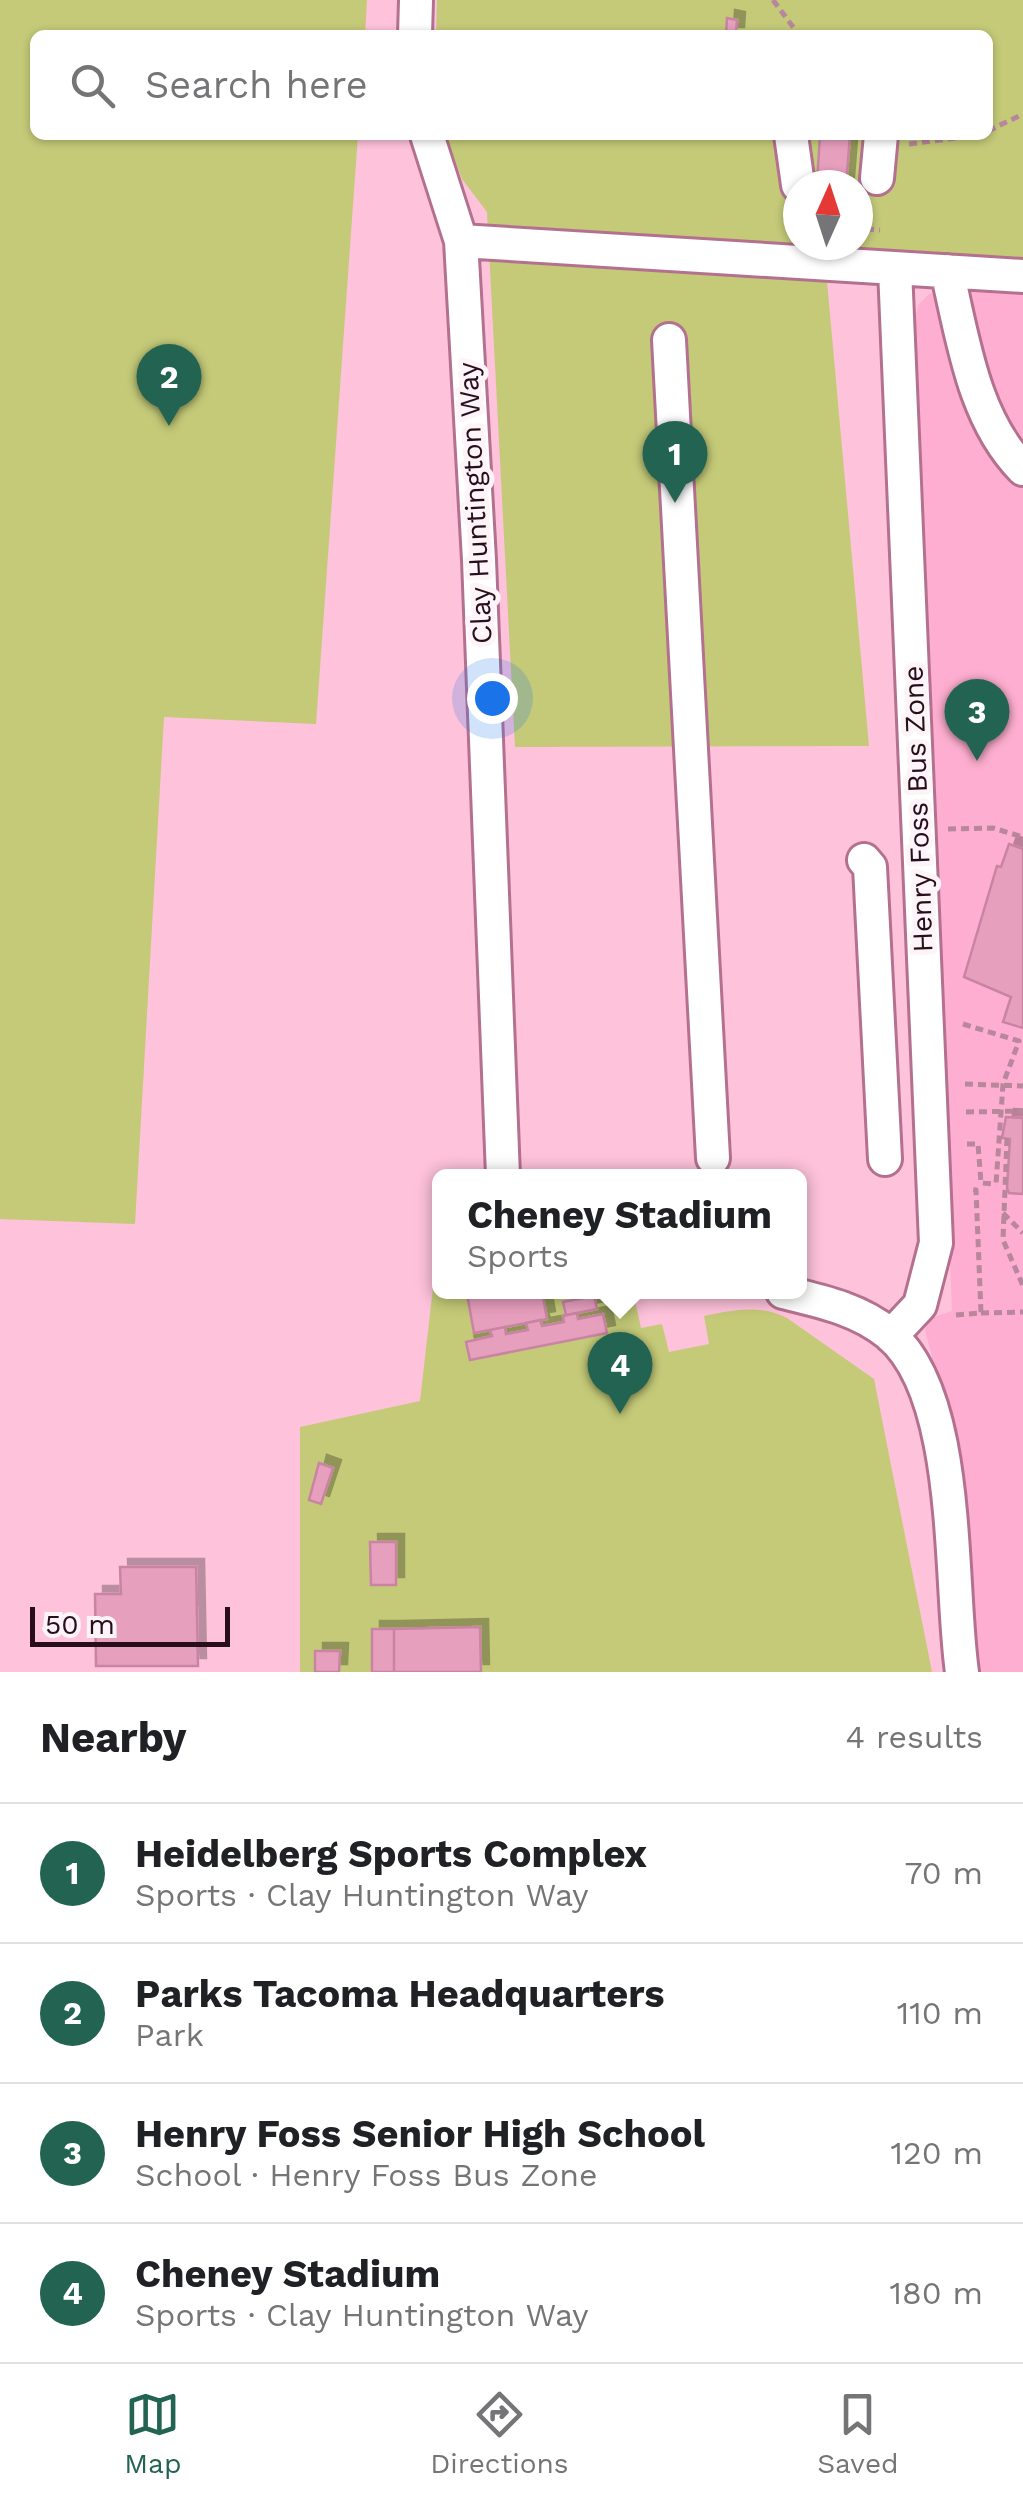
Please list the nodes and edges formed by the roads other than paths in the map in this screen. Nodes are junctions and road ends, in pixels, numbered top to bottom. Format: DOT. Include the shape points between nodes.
graph roads {
  1 [pos="416,0"];
  2 [pos="416,30"];
  3 [pos="430,140"];
  4 [pos="792,140"];
  5 [pos="880,140"];
  6 [pos="796,170"];
  7 [pos="873,170"];
  8 [pos="461,241"];
  9 [pos="783,253"];
  10 [pos="839,260"];
  11 [pos="895,269"];
  12 [pos="947,272"];
  13 [pos="1023,276"];
  14 [pos="669,340"];
  15 [pos="1023,469"];
  16 [pos="864,860"];
  17 [pos="713,1158"];
  18 [pos="885,1159"];
  19 [pos="503,1169"];
  20 [pos="807,1299"];
  21 [pos="892,1336"];
  22 [pos="962,1672"];
  1 -- 2 [label="street"];
  3 -- 8 [label="street, Clay Huntington Way"];
  4 -- 6 [label="street"];
  5 -- 7 [label="street"];
  8 -- 9 [label="street"];
  8 -- 19 [label="street, Clay Huntington Way"];
  10 -- 11 [label="street"];
  11 -- 12 [label="street"];
  11 -- 21 [label="street, Henry Foss Bus Zone" via="936,1243 920,1306"];
  12 -- 13 [label="street"];
  12 -- 15 [label="street" via="979,399"];
  14 -- 17 [label="street"];
  16 -- 18 [label="street" via="870,867"];
  20 -- 21 [label="street" via="851,1311"];
  21 -- 22 [label="street" via="921,1379 945,1468"];
}
